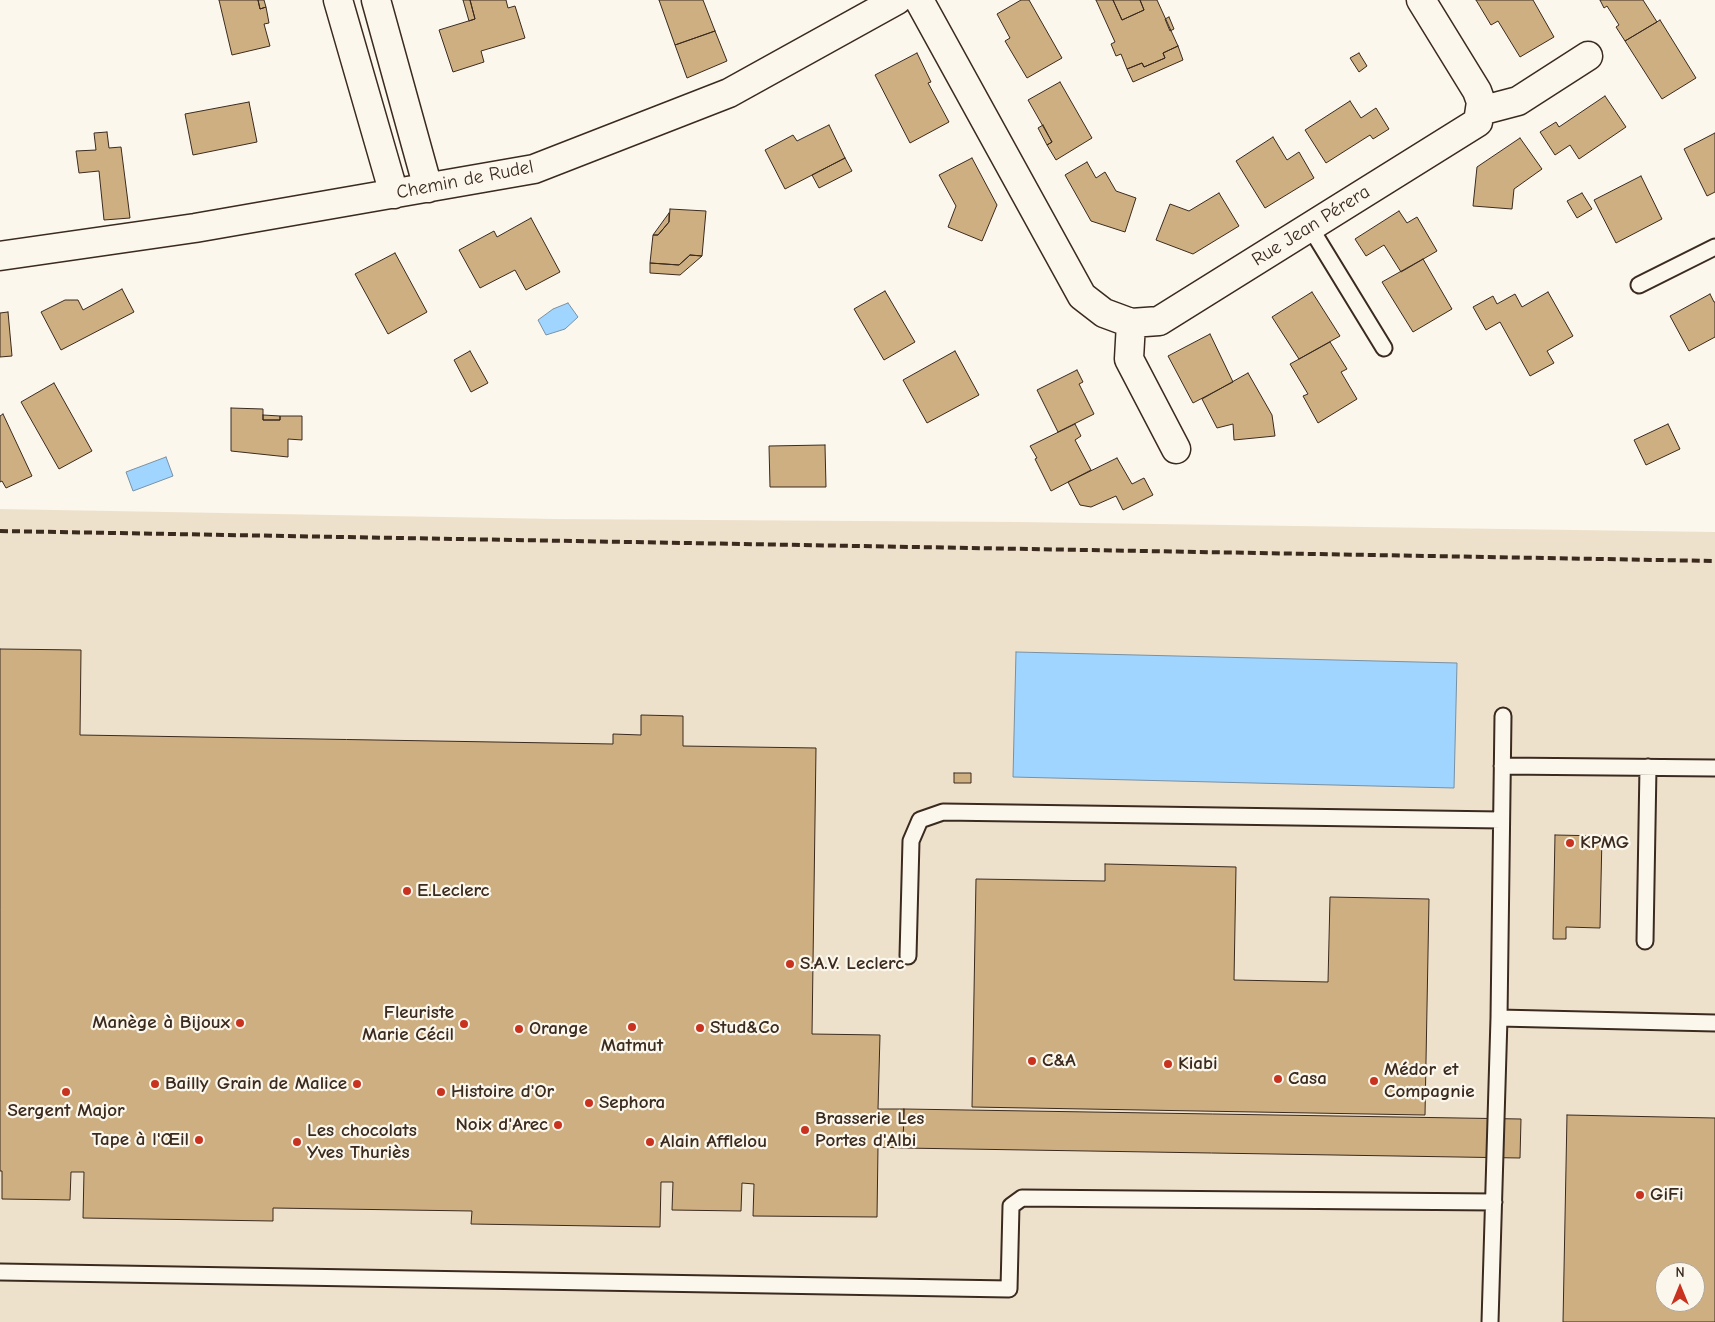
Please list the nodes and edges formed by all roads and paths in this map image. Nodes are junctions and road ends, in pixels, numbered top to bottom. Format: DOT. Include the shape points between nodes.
graph roads {
  1 [pos="338,0"];
  2 [pos="376,0"];
  3 [pos="896,0"];
  4 [pos="919,0"];
  5 [pos="1421,0"];
  6 [pos="1588,56"];
  7 [pos="1480,111"];
  8 [pos="428,188"];
  9 [pos="394,194"];
  10 [pos="1310,227"];
  11 [pos="1715,247"];
  12 [pos="0,256"];
  13 [pos="1639,285"];
  14 [pos="1131,323"];
  15 [pos="1384,348"];
  16 [pos="1176,449"];
  17 [pos="1504,716"];
  18 [pos="1502,766"];
  19 [pos="1648,768"];
  20 [pos="1715,768"];
  21 [pos="1501,820"];
  22 [pos="1645,941"];
  23 [pos="908,956"];
  24 [pos="1499,1018"];
  25 [pos="1715,1023"];
  26 [pos="1494,1202"];
  27 [pos="0,1272"];
  28 [pos="1490,1322"];
  1 -- 9 [label="street"];
  2 -- 8 [label="street"];
  3 -- 8 [label="street, Chemin de Rudel" via="729,93 534,169"];
  4 -- 14 [label="street, Rue Jean Pérera" via="1082,296 1104,313"];
  5 -- 7 [label="street" via="1476,91 1481,102"];
  6 -- 7 [label="street" via="1518,101"];
  7 -- 10 [label="street, Rue Jean Pérera" via="1478,122"];
  8 -- 9 [label="street, Chemin de Rudel"];
  9 -- 12 [label="street, Chemin de Rudel" via="195,228"];
  10 -- 14 [label="street, Rue Jean Pérera" via="1159,321"];
  10 -- 15 [label="lane"];
  11 -- 13 [label="lane"];
  14 -- 16 [label="street" via="1129,359"];
  17 -- 18 [label="lane"];
  18 -- 19 [label="lane"];
  18 -- 21 [label="lane"];
  19 -- 20 [label="lane"];
  19 -- 22 [label="lane"];
  21 -- 23 [label="lane" via="943,812 920,820 911,841"];
  21 -- 24 [label="lane"];
  24 -- 25 [label="lane"];
  24 -- 26 [label="lane"];
  26 -- 27 [label="lane" via="1022,1198 1011,1206 1009,1289"];
  26 -- 28 [label="lane"];
}
